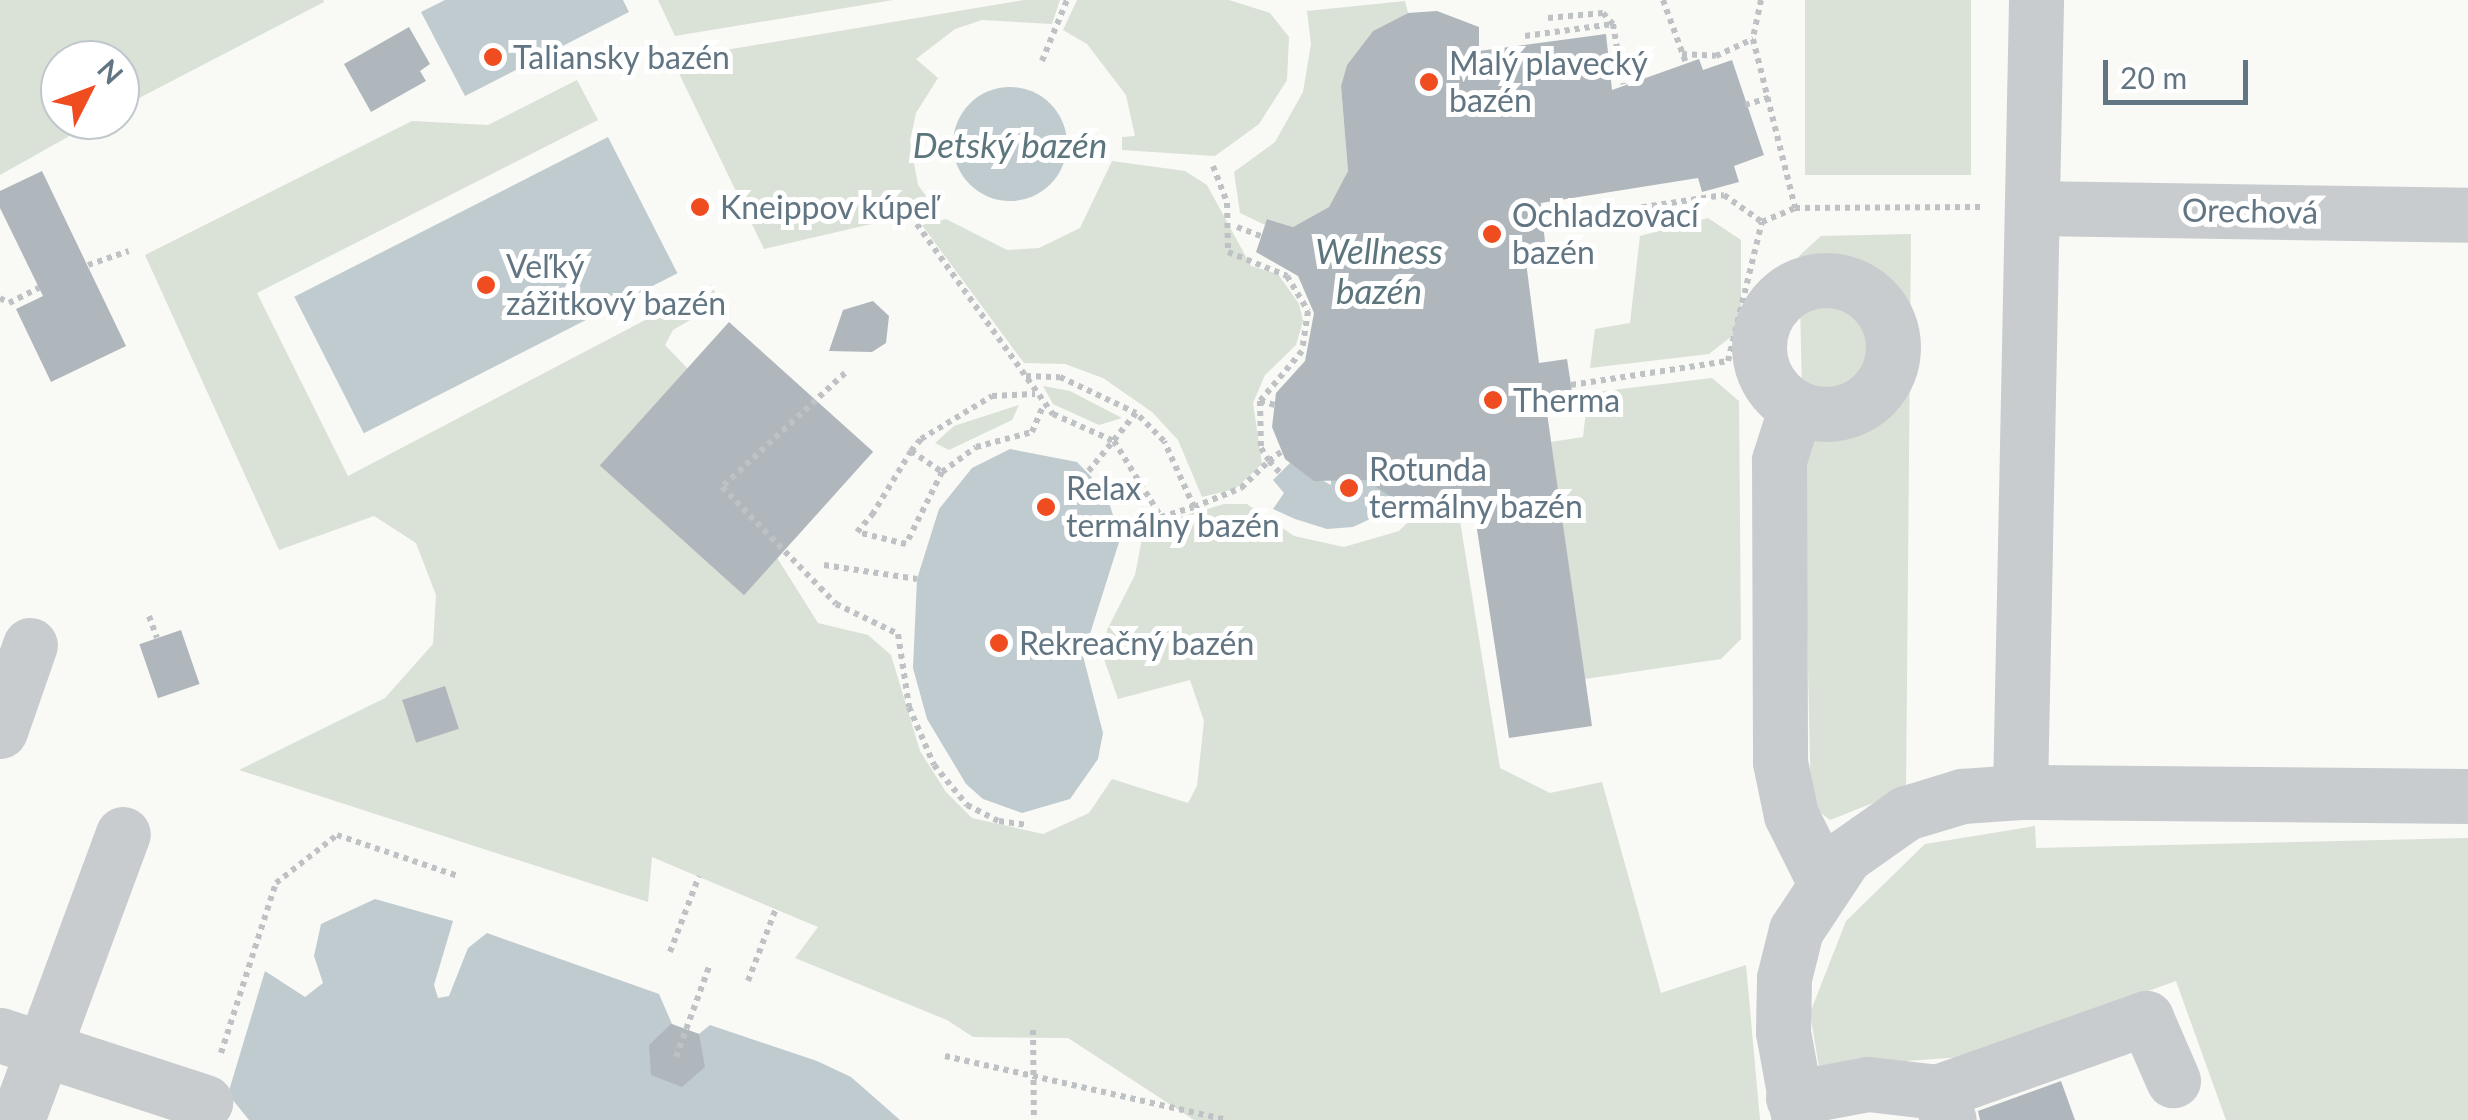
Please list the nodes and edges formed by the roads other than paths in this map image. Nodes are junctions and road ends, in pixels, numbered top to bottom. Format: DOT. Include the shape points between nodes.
graph roads {
  1 [pos="2036,0"];
  2 [pos="2033,208"];
  3 [pos="2468,215"];
  4 [pos="1796,407"];
  5 [pos="30,645"];
  6 [pos="0,732"];
  7 [pos="2020,792"];
  8 [pos="2468,796"];
  9 [pos="123,834"];
  10 [pos="1824,881"];
  11 [pos="22,1042"];
  12 [pos="2173,1080"];
  13 [pos="205,1102"];
  14 [pos="1943,1106"];
  15 [pos="1796,1109"];
  16 [pos="17,1120"];
  1 -- 2 [label="street"];
  2 -- 3 [label="street, Orechová"];
  2 -- 7 [label="street"];
  4 -- 10 [label="street" via="1779,460 1780,762 1790,815"];
  5 -- 6 [label="street"];
  7 -- 8 [label="street"];
  7 -- 10 [label="street" via="1962,796 1906,813 1870,835"];
  9 -- 11 [label="street"];
  10 -- 15 [label="street" via="1796,930 1784,978 1783,1032"];
  11 -- 13 [label="street"];
  11 -- 16 [label="street"];
  12 -- 14 [label="street" via="2146,1018"];
  14 -- 15 [label="street" via="1868,1084"];
}
